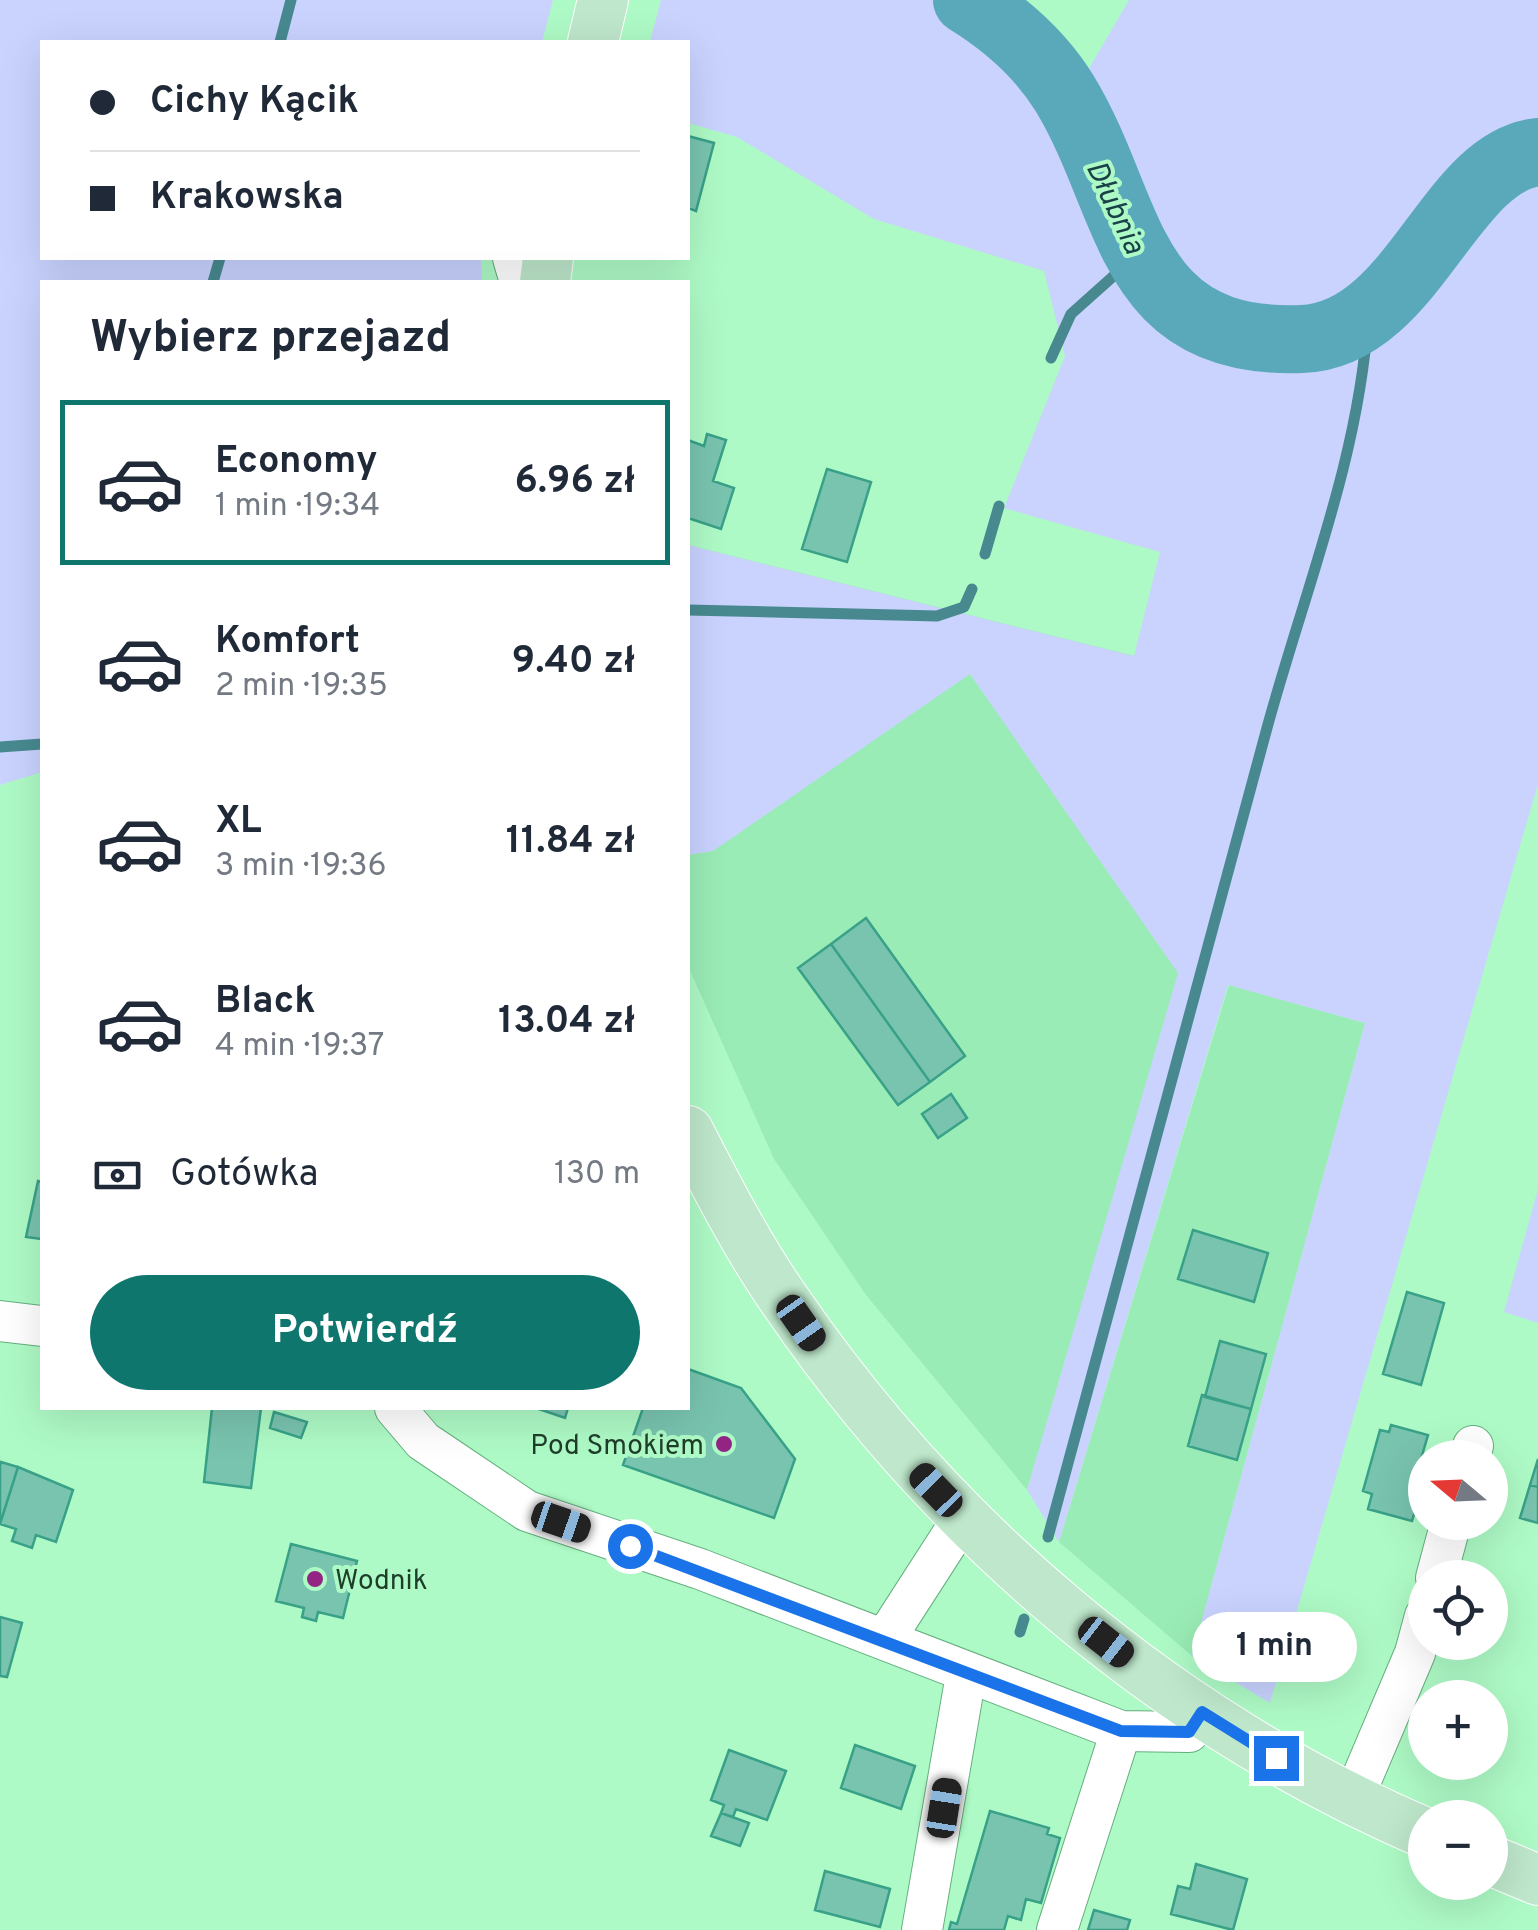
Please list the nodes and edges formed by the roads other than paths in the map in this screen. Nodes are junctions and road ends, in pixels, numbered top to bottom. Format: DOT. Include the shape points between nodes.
graph roads {
  1 [pos="690,1135"];
  2 [pos="0,1321"];
  3 [pos="40,1326"];
  4 [pos="397,1410"];
  5 [pos="963,1518"];
  6 [pos="886,1638"];
  7 [pos="1412,1660"];
  8 [pos="966,1674"];
  9 [pos="1202,1712"];
  10 [pos="1121,1731"];
  11 [pos="1354,1799"];
  12 [pos="1408,1825"];
  13 [pos="1508,1868"];
  14 [pos="1538,1880"];
  15 [pos="922,1930"];
  16 [pos="1057,1930"];
  1 -- 5 [label="main road" via="738,1226 804,1328"];
  2 -- 3 [label="street"];
  4 -- 6 [label="street" via="423,1440 527,1511"];
  5 -- 6 [label="street"];
  5 -- 9 [label="main road" via="1082,1624"];
  6 -- 8 [label="street"];
  7 -- 11 [label="street"];
  8 -- 10 [label="street"];
  8 -- 15 [label="street"];
  9 -- 10 [label="street" via="1189,1732"];
  9 -- 11 [label="main road"];
  10 -- 16 [label="street"];
  11 -- 12 [label="main road"];
  13 -- 14 [label="main road"];
}
